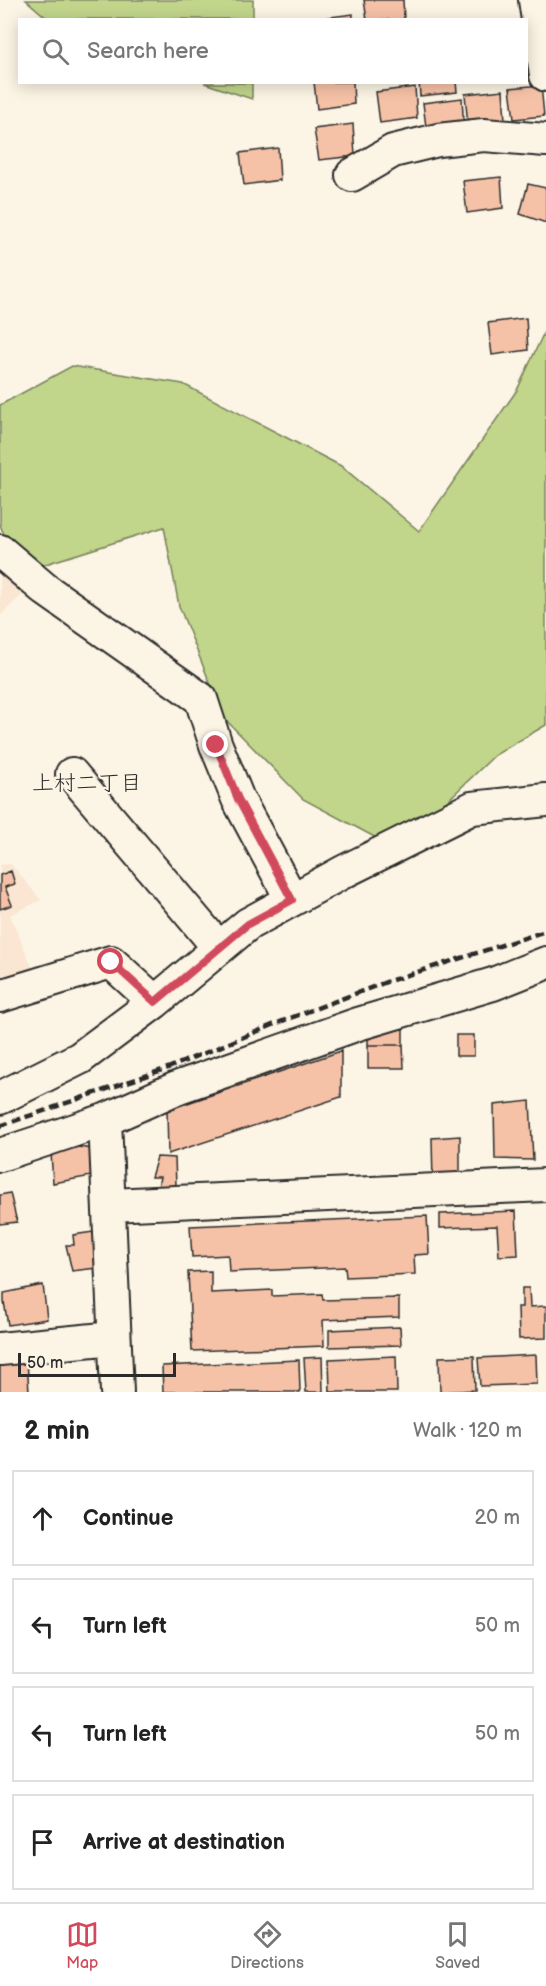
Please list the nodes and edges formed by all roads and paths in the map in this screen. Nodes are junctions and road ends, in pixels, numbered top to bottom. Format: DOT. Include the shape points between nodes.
graph roads {
  1 [pos="535,0"];
  2 [pos="546,75"];
  3 [pos="546,140"];
  4 [pos="352,175"];
  5 [pos="0,551"];
  6 [pos="72,774"];
  7 [pos="546,800"];
  8 [pos="292,900"];
  9 [pos="219,948"];
  10 [pos="546,963"];
  11 [pos="0,996"];
  12 [pos="155,1002"];
  13 [pos="0,1098"];
  14 [pos="105,1120"];
  15 [pos="0,1155"];
  16 [pos="546,1185"];
  17 [pos="110,1204"];
  18 [pos="114,1338"];
  19 [pos="0,1349"];
  20 [pos="117,1392"];
  1 -- 2 [label="street"];
  3 -- 4 [label="street" via="484,135 438,140 393,151"];
  5 -- 8 [label="street" via="46,590 201,699 238,799"];
  6 -- 9 [label="street"];
  7 -- 8 [label="street" via="472,808"];
  8 -- 9 [label="street" via="248,924"];
  9 -- 12 [label="street"];
  10 -- 14 [label="street" via="179,1087"];
  11 -- 12 [label="street" via="111,962"];
  12 -- 13 [label="street" via="80,1058"];
  14 -- 15 [label="street"];
  14 -- 17 [label="street"];
  16 -- 17 [label="street"];
  17 -- 18 [label="street"];
  18 -- 19 [label="street"];
  18 -- 20 [label="street"];
}
